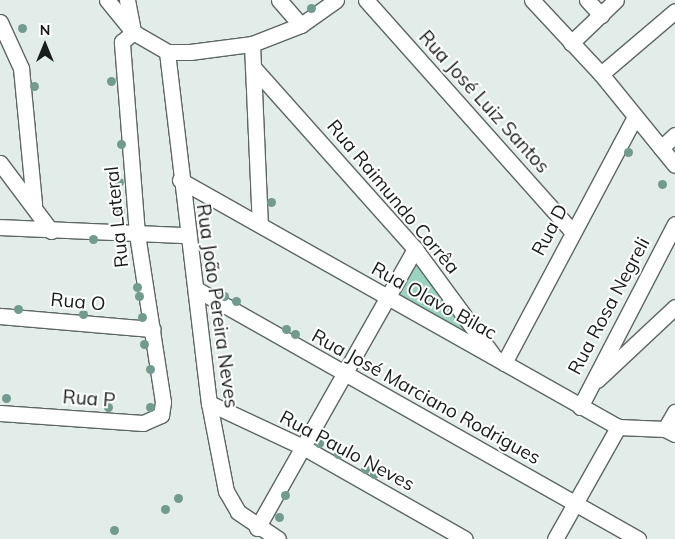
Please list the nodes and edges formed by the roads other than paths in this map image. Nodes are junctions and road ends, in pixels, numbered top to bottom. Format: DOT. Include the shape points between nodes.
graph roads {
  1 [pos="106,0"];
  2 [pos="127,0"];
  3 [pos="280,0"];
  4 [pos="336,0"];
  5 [pos="366,0"];
  6 [pos="532,0"];
  7 [pos="587,0"];
  8 [pos="616,0"];
  9 [pos="675,11"];
  10 [pos="601,15"];
  11 [pos="0,22"];
  12 [pos="301,25"];
  13 [pos="133,32"];
  14 [pos="571,43"];
  15 [pos="252,44"];
  16 [pos="167,52"];
  17 [pos="253,67"];
  18 [pos="600,74"];
  19 [pos="634,118"];
  20 [pos="675,135"];
  21 [pos="661,148"];
  22 [pos="0,163"];
  23 [pos="675,165"];
  24 [pos="180,180"];
  25 [pos="34,204"];
  26 [pos="260,224"];
  27 [pos="675,224"];
  28 [pos="0,227"];
  29 [pos="571,230"];
  30 [pos="51,231"];
  31 [pos="138,234"];
  32 [pos="186,235"];
  33 [pos="415,249"];
  34 [pos="196,289"];
  35 [pos="386,299"];
  36 [pos="675,307"];
  37 [pos="0,316"];
  38 [pos="152,329"];
  39 [pos="500,360"];
  40 [pos="344,375"];
  41 [pos="589,388"];
  42 [pos="163,402"];
  43 [pos="209,403"];
  44 [pos="580,407"];
  45 [pos="675,412"];
  46 [pos="0,413"];
  47 [pos="618,426"];
  48 [pos="670,431"];
  49 [pos="303,447"];
  50 [pos="573,502"];
  51 [pos="257,528"];
  52 [pos="278,539"];
  53 [pos="465,539"];
  54 [pos="555,539"];
  55 [pos="638,539"];
  1 -- 13 [label="street"];
  2 -- 13 [label="street"];
  3 -- 12 [label="street"];
  4 -- 12 [label="street"];
  5 -- 29 [label="street, Rua José Luiz Santos"];
  6 -- 14 [label="street"];
  7 -- 10 [label="street"];
  8 -- 10 [label="street"];
  9 -- 18 [label="street"];
  10 -- 14 [label="street"];
  11 -- 25 [label="street" via="21,68"];
  12 -- 15 [label="street"];
  13 -- 16 [label="street"];
  13 -- 31 [label="street, Rua Lateral" via="122,42"];
  14 -- 18 [label="street"];
  15 -- 16 [label="street"];
  15 -- 17 [label="street"];
  16 -- 24 [label="street, Rua João Pereira Neves"];
  17 -- 26 [label="street"];
  17 -- 33 [label="street, Rua Raimundo Corrêa"];
  18 -- 19 [label="street"];
  19 -- 21 [label="street"];
  19 -- 29 [label="street, Rua D"];
  20 -- 21 [label="street"];
  21 -- 23 [label="street"];
  22 -- 25 [label="street"];
  24 -- 26 [label="street, Rua Olavo Bilac"];
  24 -- 32 [label="street, Rua João Pereira Neves"];
  25 -- 30 [label="street"];
  26 -- 35 [label="street, Rua Olavo Bilac"];
  27 -- 41 [label="street, Rua Rosa Negreli"];
  28 -- 30 [label="street"];
  29 -- 39 [label="street, Rua D"];
  30 -- 31 [label="street"];
  31 -- 32 [label="street"];
  31 -- 38 [label="street, Rua Lateral"];
  32 -- 34 [label="street, Rua João Pereira Neves"];
  33 -- 35 [label="street"];
  33 -- 39 [label="street, Rua Raimundo Corrêa"];
  34 -- 40 [label="street, Rua José Marciano Rodrigues"];
  34 -- 43 [label="street, Rua João Pereira Neves"];
  35 -- 39 [label="street, Rua Olavo Bilac"];
  35 -- 40 [label="street"];
  36 -- 41 [label="street"];
  37 -- 38 [label="street, Rua O"];
  38 -- 42 [label="street, Rua Lateral"];
  39 -- 44 [label="street, Rua Olavo Bilac"];
  40 -- 49 [label="street"];
  40 -- 50 [label="street, Rua José Marciano Rodrigues"];
  41 -- 44 [label="street, Rua Rosa Negreli"];
  42 -- 46 [label="street, Rua P" via="161,415 143,423"];
  43 -- 49 [label="street, Rua Paulo Neves"];
  43 -- 51 [label="street, Rua João Pereira Neves" via="226,491 238,512"];
  44 -- 47 [label="street, Rua Olavo Bilac"];
  45 -- 48 [label="street"];
  47 -- 48 [label="street, Rua Olavo Bilac"];
  47 -- 50 [label="street"];
  49 -- 51 [label="street"];
  49 -- 53 [label="street, Rua Paulo Neves"];
  50 -- 54 [label="street"];
  50 -- 55 [label="street, Rua José Marciano Rodrigues"];
  51 -- 52 [label="street, Rua João Pereira Neves"];
}
